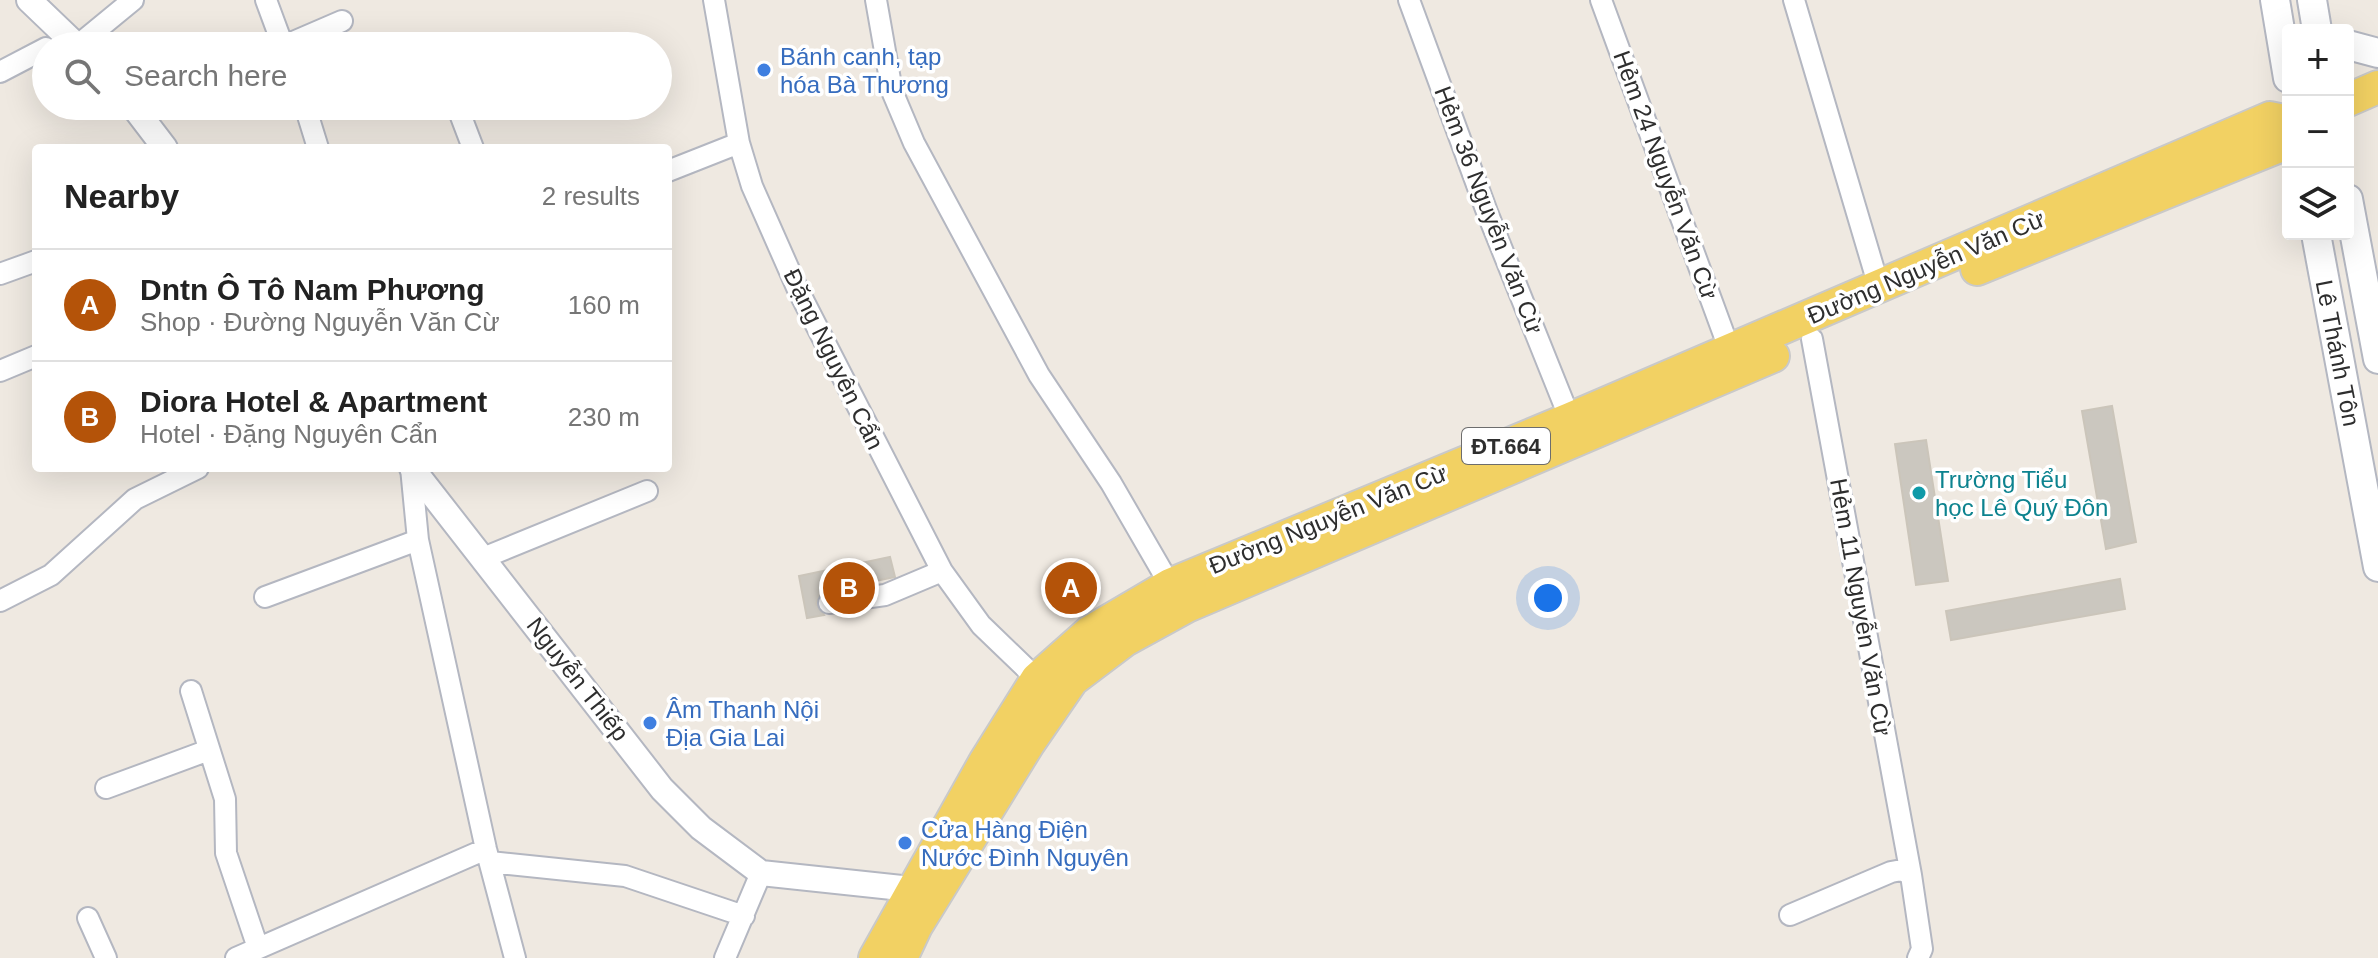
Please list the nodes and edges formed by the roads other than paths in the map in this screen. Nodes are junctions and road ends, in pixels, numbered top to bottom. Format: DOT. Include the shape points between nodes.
graph roads {
  1 [pos="29,0"];
  2 [pos="133,0"];
  3 [pos="266,0"];
  4 [pos="714,0"];
  5 [pos="876,0"];
  6 [pos="1409,0"];
  7 [pos="1601,0"];
  8 [pos="1794,0"];
  9 [pos="2275,0"];
  10 [pos="2312,0"];
  11 [pos="342,21"];
  12 [pos="2316,24"];
  13 [pos="54,32"];
  14 [pos="82,32"];
  15 [pos="278,32"];
  16 [pos="316,32"];
  17 [pos="2282,42"];
  18 [pos="2354,47"];
  19 [pos="2378,53"];
  20 [pos="32,58"];
  21 [pos="0,72"];
  22 [pos="2378,87"];
  23 [pos="2354,97"];
  24 [pos="144,120"];
  25 [pos="309,120"];
  26 [pos="462,120"];
  27 [pos="2282,121"];
  28 [pos="2282,141"];
  29 [pos="739,143"];
  30 [pos="162,144"];
  31 [pos="317,144"];
  32 [pos="471,144"];
  33 [pos="672,169"];
  34 [pos="2354,231"];
  35 [pos="2317,240"];
  36 [pos="32,262"];
  37 [pos="0,274"];
  38 [pos="1879,287"];
  39 [pos="1808,329"];
  40 [pos="1730,351"];
  41 [pos="32,358"];
  42 [pos="2378,359"];
  43 [pos="0,371"];
  44 [pos="1570,419"];
  45 [pos="190,472"];
  46 [pos="411,472"];
  47 [pos="414,472"];
  48 [pos="647,491"];
  49 [pos="418,540"];
  50 [pos="1312,540"];
  51 [pos="483,558"];
  52 [pos="2378,567"];
  53 [pos="942,571"];
  54 [pos="1170,585"];
  55 [pos="265,597"];
  56 [pos="0,601"];
  57 [pos="829,603"];
  58 [pos="1037,679"];
  59 [pos="191,691"];
  60 [pos="209,750"];
  61 [pos="106,788"];
  62 [pos="488,856"];
  63 [pos="761,873"];
  64 [pos="1911,875"];
  65 [pos="911,889"];
  66 [pos="1790,915"];
  67 [pos="744,916"];
  68 [pos="88,918"];
  69 [pos="258,948"];
  70 [pos="106,958"];
  71 [pos="236,958"];
  72 [pos="515,958"];
  73 [pos="725,958"];
  74 [pos="875,958"];
  75 [pos="901,958"];
  76 [pos="1918,958"];
  1 -- 13 [label="street"];
  2 -- 14 [label="street"];
  3 -- 15 [label="street"];
  4 -- 29 [label="street, Đặng Nguyên Cẩn"];
  5 -- 54 [label="street" via="892,91 914,143 1039,375"];
  6 -- 44 [label="street, Hẻm 36 Nguyễn Văn Cừ"];
  7 -- 40 [label="street, Hẻm 24 Nguyễn Văn Cừ"];
  8 -- 38 [label="street"];
  9 -- 17 [label="main road"];
  10 -- 12 [label="main road"];
  11 -- 16 [label="street"];
  18 -- 19 [label="main road"];
  20 -- 21 [label="street"];
  22 -- 23 [label="main road"];
  24 -- 30 [label="street"];
  25 -- 31 [label="street"];
  26 -- 32 [label="street"];
  27 -- 38 [label="main road, Đường Nguyễn Văn Cừ / ĐT.664" via="2270,118"];
  28 -- 39 [label="main road, Đường Nguyễn Văn Cừ / ĐT.664"];
  29 -- 33 [label="street"];
  29 -- 53 [label="street, Đặng Nguyên Cẩn" via="798,290"];
  34 -- 42 [label="main road"];
  35 -- 52 [label="main road, Lê Thánh Tôn"];
  36 -- 37 [label="street"];
  38 -- 39 [label="main road, Đường Nguyễn Văn Cừ / ĐT.664"];
  39 -- 40 [label="main road, Đường Nguyễn Văn Cừ / ĐT.664"];
  39 -- 50 [label="main road, Đường Nguyễn Văn Cừ / ĐT.664"];
  39 -- 64 [label="street, Hẻm 11 Nguyễn Văn Cừ"];
  40 -- 44 [label="main road, Đường Nguyễn Văn Cừ / ĐT.664"];
  41 -- 43 [label="street"];
  44 -- 50 [label="main road, Đường Nguyễn Văn Cừ / ĐT.664"];
  45 -- 56 [label="street" via="135,499 51,575"];
  46 -- 49 [label="street"];
  47 -- 51 [label="street, Nguyễn Thiếp"];
  48 -- 51 [label="street"];
  49 -- 55 [label="street"];
  49 -- 62 [label="street"];
  50 -- 54 [label="main road, Đường Nguyễn Văn Cừ / ĐT.664"];
  50 -- 75 [label="main road, Đường Nguyễn Văn Cừ / ĐT.664" via="1125,640 1072,680 947,875"];
  51 -- 63 [label="street, Nguyễn Thiếp" via="681,811"];
  53 -- 57 [label="street" via="885,595"];
  53 -- 58 [label="street, Đặng Nguyên Cẩn" via="981,625"];
  54 -- 58 [label="main road, Đường Nguyễn Văn Cừ / ĐT.664" via="1090,632"];
  58 -- 65 [label="main road, Đường Nguyễn Văn Cừ / ĐT.664"];
  59 -- 60 [label="street"];
  60 -- 61 [label="street"];
  60 -- 69 [label="street" via="225,799 224,843"];
  62 -- 67 [label="street" via="625,876"];
  62 -- 69 [label="street"];
  62 -- 72 [label="street"];
  63 -- 65 [label="street"];
  63 -- 67 [label="street"];
  64 -- 66 [label="street" via="1891,872"];
  64 -- 76 [label="street, Hẻm 11 Nguyễn Văn Cừ" via="1922,949"];
  65 -- 74 [label="main road, Đường Nguyễn Văn Cừ / ĐT.664"];
  67 -- 73 [label="street"];
  68 -- 70 [label="street"];
  69 -- 71 [label="street"];
}
